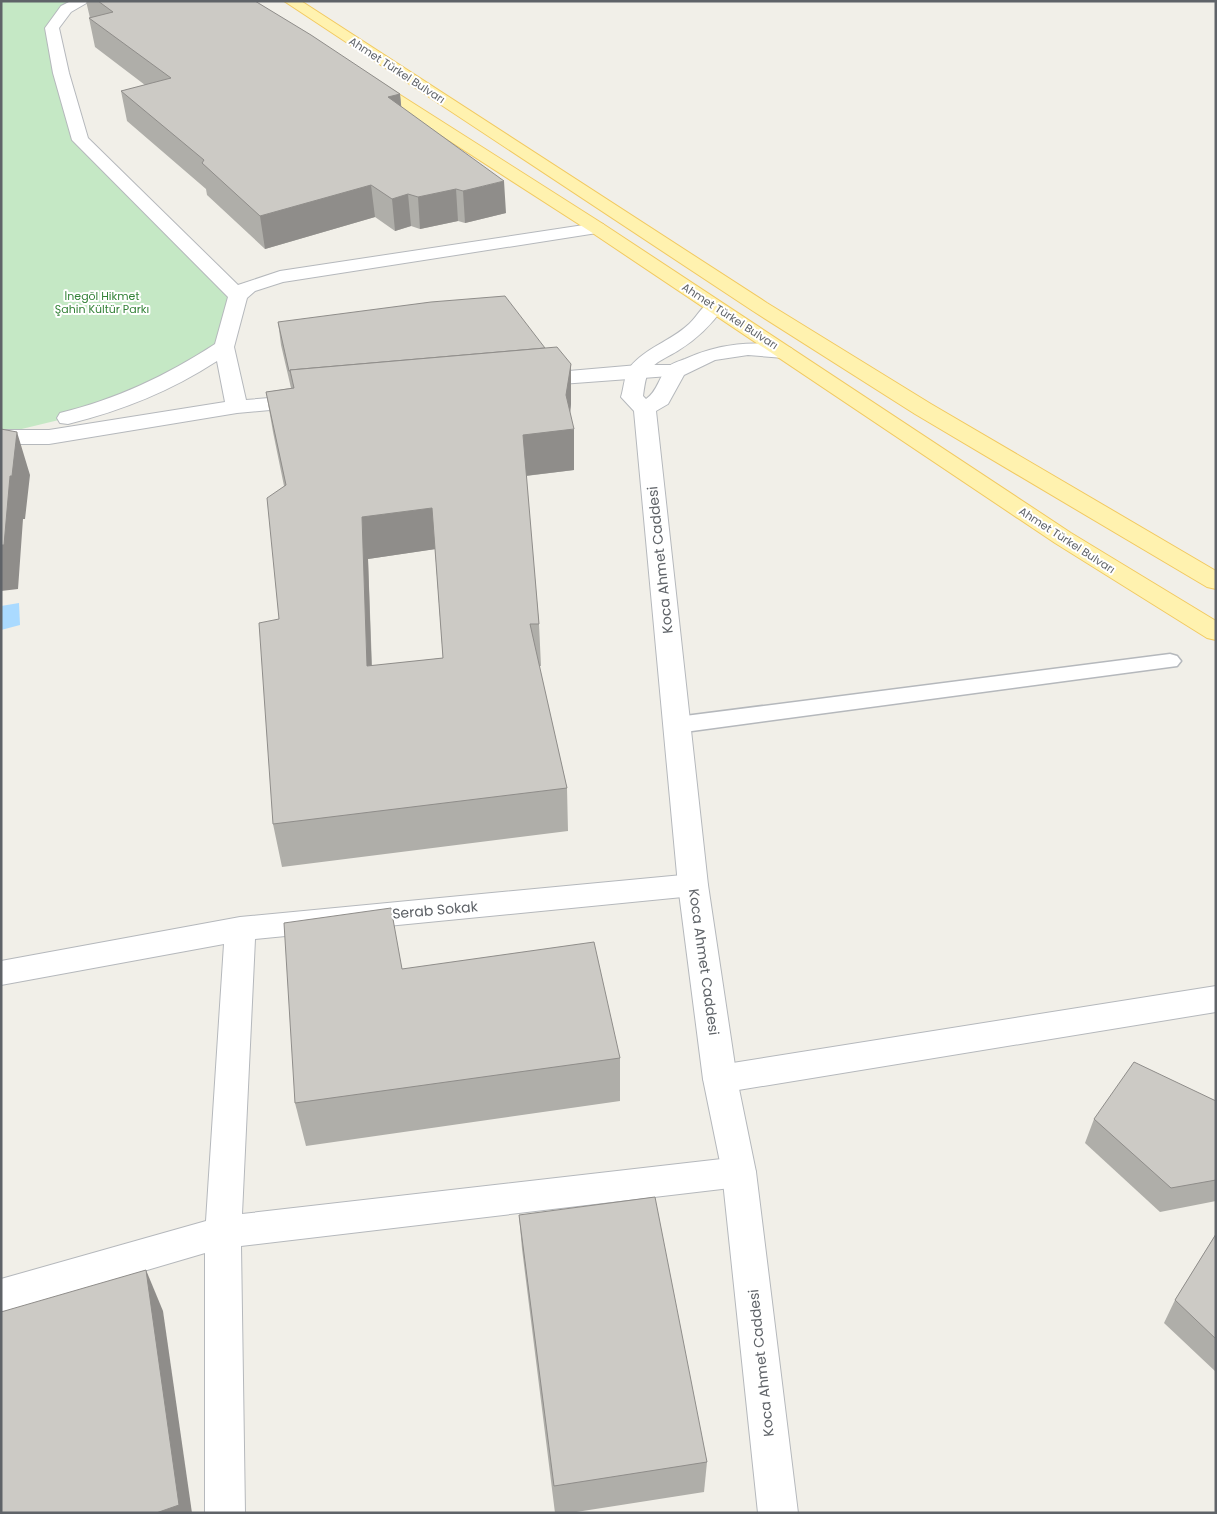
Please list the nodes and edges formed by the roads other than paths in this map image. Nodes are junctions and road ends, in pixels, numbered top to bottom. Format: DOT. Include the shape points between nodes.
graph roads {
  1 [pos="83,1"];
  2 [pos="291,1"];
  3 [pos="350,70"];
  4 [pos="597,228"];
  5 [pos="238,296"];
  6 [pos="714,307"];
  7 [pos="224,347"];
  8 [pos="784,352"];
  9 [pos="638,371"];
  10 [pos="676,371"];
  11 [pos="511,382"];
  12 [pos="325,399"];
  13 [pos="237,407"];
  14 [pos="645,409"];
  15 [pos="1,435"];
  16 [pos="1216,582"];
  17 [pos="1216,632"];
  18 [pos="1170,661"];
  19 [pos="677,725"];
  20 [pos="693,885"];
  21 [pos="240,929"];
  22 [pos="1,973"];
  23 [pos="1216,999"];
  24 [pos="720,1079"];
  25 [pos="740,1172"];
  26 [pos="223,1232"];
  27 [pos="1,1296"];
  28 [pos="225,1513"];
  29 [pos="778,1513"];
  1 -- 5 [label="street" via="66,9 52,28 60,73 80,140"];
  2 -- 16 [label="main road, Ahmet Türkel Bulvarı" via="890,389"];
  3 -- 4 [label="main road, Ahmet Türkel Bulvarı"];
  4 -- 5 [label="street" via="280,277 248,287"];
  4 -- 6 [label="main road, Ahmet Türkel Bulvarı"];
  5 -- 7 [label="street"];
  6 -- 8 [label="main road, Ahmet Türkel Bulvarı"];
  6 -- 9 [label="street" via="696,328 649,359"];
  7 -- 13 [label="street"];
  7 -- 15 [label="street" via="154,390 96,411"];
  8 -- 10 [label="street" via="748,349 710,355"];
  8 -- 17 [label="main road, Ahmet Türkel Bulvarı" via="1063,538"];
  9 -- 10 [label="street"];
  9 -- 11 [label="street"];
  9 -- 14 [label="street" via="632,397"];
  10 -- 14 [label="street" via="660,399"];
  12 -- 13 [label="street"];
  13 -- 15 [label="street" via="50,436"];
  14 -- 19 [label="street, Koca Ahmet Caddesi"];
  18 -- 19 [label="lane"];
  19 -- 20 [label="street, Koca Ahmet Caddesi"];
  20 -- 21 [label="street, Serab Sokak"];
  20 -- 24 [label="street, Koca Ahmet Caddesi"];
  21 -- 22 [label="street, Serab Sokak"];
  21 -- 26 [label="street"];
  23 -- 24 [label="street"];
  24 -- 25 [label="street, Koca Ahmet Caddesi"];
  25 -- 26 [label="street"];
  25 -- 29 [label="street, Koca Ahmet Caddesi"];
  26 -- 27 [label="street"];
  26 -- 28 [label="street"];
}
